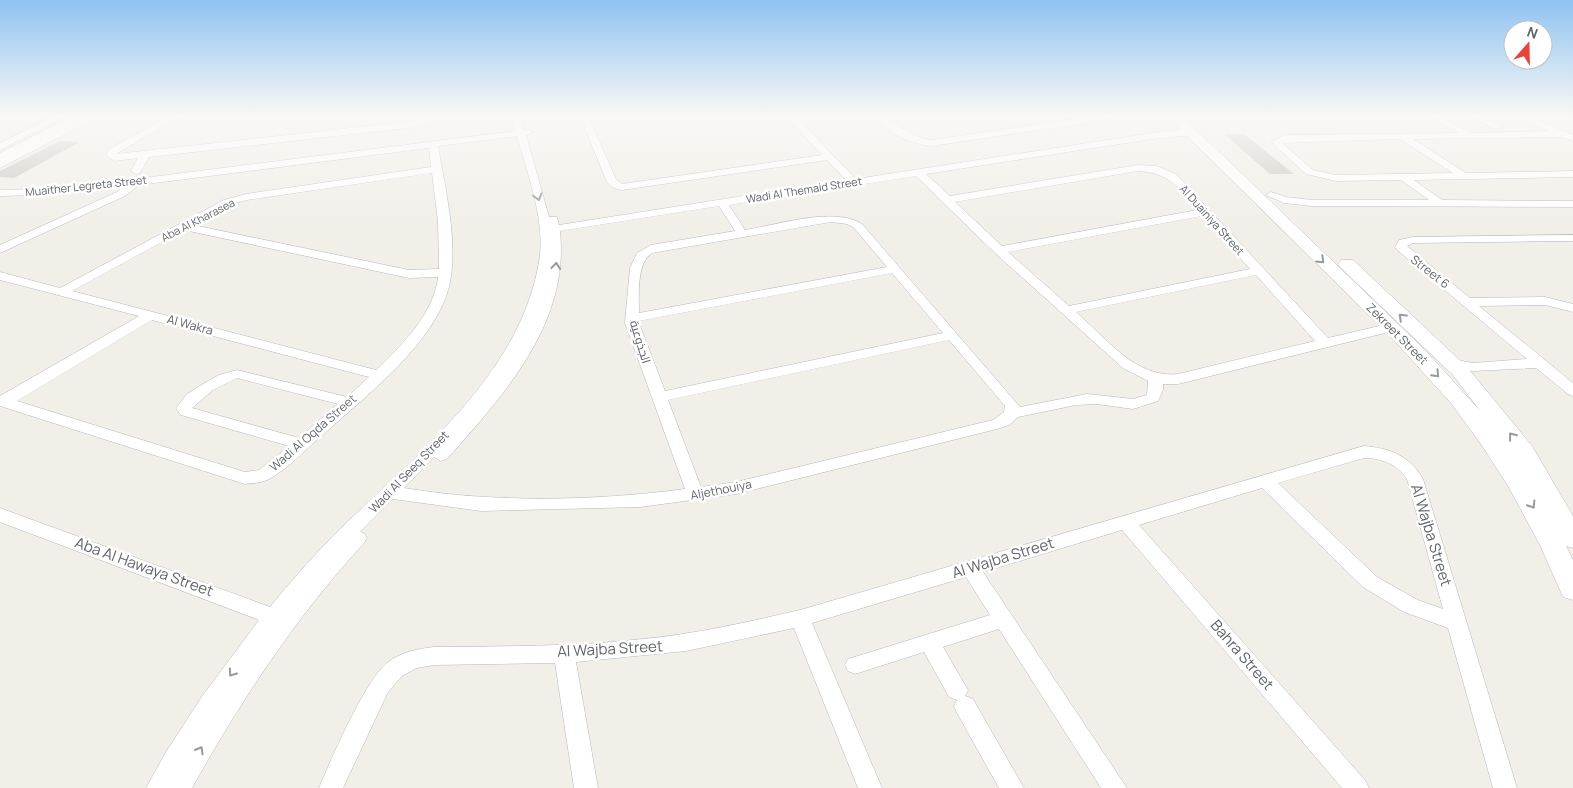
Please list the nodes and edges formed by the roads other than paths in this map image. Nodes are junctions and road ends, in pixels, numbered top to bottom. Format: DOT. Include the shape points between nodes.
graph roads {
  1 [pos="24,153"];
  2 [pos="111,153"];
  3 [pos="193,153"];
  4 [pos="280,153"];
  5 [pos="434,153"];
  6 [pos="529,153"];
  7 [pos="599,153"];
  8 [pos="823,153"];
  9 [pos="1044,153"];
  10 [pos="1212,153"];
  11 [pos="1217,153"];
  12 [pos="1288,153"];
  13 [pos="1428,153"];
  14 [pos="145,155"];
  15 [pos="827,157"];
  16 [pos="0,165"];
  17 [pos="436,169"];
  18 [pos="918,172"];
  19 [pos="1573,174"];
  20 [pos="1463,175"];
  21 [pos="136,176"];
  22 [pos="1404,177"];
  23 [pos="853,182"];
  24 [pos="0,193"];
  25 [pos="1270,195"];
  26 [pos="948,200"];
  27 [pos="722,202"];
  28 [pos="1312,203"];
  29 [pos="1573,204"];
  30 [pos="1442,205"];
  31 [pos="1205,212"];
  32 [pos="1292,214"];
  33 [pos="185,226"];
  34 [pos="550,229"];
  35 [pos="742,234"];
  36 [pos="1573,238"];
  37 [pos="0,249"];
  38 [pos="999,250"];
  39 [pos="444,269"];
  40 [pos="896,269"];
  41 [pos="1258,271"];
  42 [pos="0,276"];
  43 [pos="60,292"];
  44 [pos="1468,302"];
  45 [pos="1573,308"];
  46 [pos="1067,310"];
  47 [pos="152,314"];
  48 [pos="632,318"];
  49 [pos="1397,332"];
  50 [pos="953,335"];
  51 [pos="1326,344"];
  52 [pos="1540,363"];
  53 [pos="1462,367"];
  54 [pos="380,375"];
  55 [pos="1155,379"];
  56 [pos="1573,391"];
  57 [pos="659,397"];
  58 [pos="2,402"];
  59 [pos="349,402"];
  60 [pos="1012,412"];
  61 [pos="302,444"];
  62 [pos="1266,482"];
  63 [pos="396,493"];
  64 [pos="696,495"];
  65 [pos="0,514"];
  66 [pos="1126,522"];
  67 [pos="1573,538"];
  68 [pos="970,568"];
  69 [pos="1573,589"];
  70 [pos="281,618"];
  71 [pos="800,618"];
  72 [pos="1004,619"];
  73 [pos="1458,623"];
  74 [pos="930,642"];
  75 [pos="564,652"];
  76 [pos="854,665"];
  77 [pos="158,788"];
  78 [pos="178,788"];
  79 [pos="331,788"];
  80 [pos="586,788"];
  81 [pos="870,788"];
  82 [pos="1012,788"];
  83 [pos="1115,788"];
  84 [pos="1358,788"];
  85 [pos="1506,788"];
  1 -- 16 [label="street"];
  2 -- 14 [label="street" via="114,158"];
  3 -- 14 [label="street"];
  4 -- 21 [label="street, Muaither Legreta Street"];
  5 -- 17 [label="street, Wadi Al Oqda Street"];
  6 -- 34 [label="street, Wadi Al Seeq Street"];
  7 -- 15 [label="street" via="610,180 616,186 631,188"];
  8 -- 15 [label="street"];
  9 -- 18 [label="street, Wadi Al Themaid Street"];
  10 -- 49 [label="main road, Zekreet Street, one-way"];
  11 -- 25 [label="main road, Zekreet Street"];
  12 -- 22 [label="street" via="1306,169 1322,176"];
  13 -- 20 [label="street"];
  14 -- 21 [label="street"];
  15 -- 23 [label="street"];
  17 -- 33 [label="street, Aba Al Kharasea" via="246,197 228,202"];
  17 -- 39 [label="street, Wadi Al Oqda Street" via="443,219"];
  18 -- 23 [label="street, Wadi Al Themaid Street"];
  18 -- 26 [label="street"];
  19 -- 20 [label="street"];
  20 -- 22 [label="street"];
  21 -- 24 [label="street, Muaither Legreta Street" via="36,192"];
  21 -- 37 [label="street" via="121,194"];
  22 -- 30 [label="street"];
  23 -- 27 [label="street, Wadi Al Themaid Street"];
  25 -- 28 [label="street"];
  25 -- 32 [label="main road, Zekreet Street"];
  26 -- 31 [label="street, Al Duainiya Street" via="1144,168 1157,169 1172,176"];
  26 -- 38 [label="street"];
  27 -- 34 [label="street, Wadi Al Themaid Street"];
  27 -- 35 [label="street"];
  28 -- 30 [label="street"];
  28 -- 32 [label="street"];
  29 -- 30 [label="street"];
  31 -- 38 [label="street"];
  31 -- 41 [label="street, Al Duainiya Street"];
  53 -- 32 [label="main road, Zekreet Street, one-way"];
  33 -- 39 [label="street" via="420,275"];
  33 -- 43 [label="street, Aba Al Kharasea"];
  34 -- 63 [label="street, Wadi Al Seeq Street" via="541,284 519,338 498,370"];
  35 -- 40 [label="street, الجذوعية" via="844,219 858,226"];
  35 -- 48 [label="street, الجذوعية" via="656,248 643,254 638,261"];
  36 -- 44 [label="street, Street 6" via="1413,240 1401,244 1403,250"];
  38 -- 46 [label="street"];
  39 -- 54 [label="street, Wadi Al Oqda Street" via="440,296 415,337"];
  40 -- 48 [label="street"];
  40 -- 50 [label="street, الجذوعية"];
  41 -- 46 [label="street"];
  41 -- 51 [label="street, Al Duainiya Street"];
  42 -- 43 [label="street, Al Wakra"];
  43 -- 47 [label="street, Al Wakra"];
  44 -- 45 [label="street" via="1545,300"];
  44 -- 52 [label="street, Street 6"];
  46 -- 55 [label="street" via="1128,365"];
  47 -- 54 [label="street, Al Wakra"];
  47 -- 58 [label="street"];
  48 -- 57 [label="street, الجذوعية"];
  49 -- 51 [label="street" via="1371,332"];
  49 -- 69 [label="main road, Zekreet Street, one-way" via="1477,422 1507,464 1545,526"];
  50 -- 57 [label="street"];
  50 -- 60 [label="street, الجذوعية" via="1010,401"];
  51 -- 55 [label="street" via="1178,379"];
  52 -- 53 [label="street"];
  52 -- 56 [label="street, Street 6"];
  67 -- 53 [label="main road, Zekreet Street, one-way" via="1524,452"];
  54 -- 59 [label="street, Wadi Al Oqda Street"];
  55 -- 60 [label="street" via="1153,398 1140,404 1089,399 1036,411"];
  57 -- 64 [label="street, الجذوعية"];
  58 -- 61 [label="street, Wadi Al Oqda Street" via="245,478 265,474"];
  59 -- 61 [label="street, Wadi Al Oqda Street"];
  59 -- 61 [label="street" via="237,374 223,377 184,408"];
  60 -- 64 [label="street, Aljethouiya" via="1009,418 997,424"];
  62 -- 66 [label="street, Al Wajba Street"];
  62 -- 73 [label="street" via="1370,582 1411,606"];
  62 -- 73 [label="street, Al Wajba Street" via="1364,452 1382,454 1407,467 1415,479"];
  63 -- 64 [label="street, Aljethouiya" via="481,504 640,501"];
  63 -- 70 [label="street, Wadi Al Seeq Street" via="330,551"];
  65 -- 70 [label="street, Aba Al Hawaya Street"];
  66 -- 68 [label="street, Al Wajba Street"];
  66 -- 84 [label="street, Bahra Street"];
  68 -- 71 [label="street, Al Wajba Street"];
  68 -- 72 [label="street"];
  70 -- 77 [label="street, Wadi Al Seeq Street, one-way" via="202,715"];
  78 -- 70 [label="street, Wadi Al Seeq Street, one-way"];
  71 -- 75 [label="street, Al Wajba Street" via="670,646"];
  71 -- 81 [label="street"];
  72 -- 74 [label="street"];
  72 -- 83 [label="street"];
  73 -- 85 [label="street, Al Wajba Street"];
  74 -- 76 [label="street"];
  74 -- 82 [label="street"];
  75 -- 79 [label="street, Al Wajba Street" via="424,656 404,664 380,685"];
  75 -- 80 [label="street"];
}
